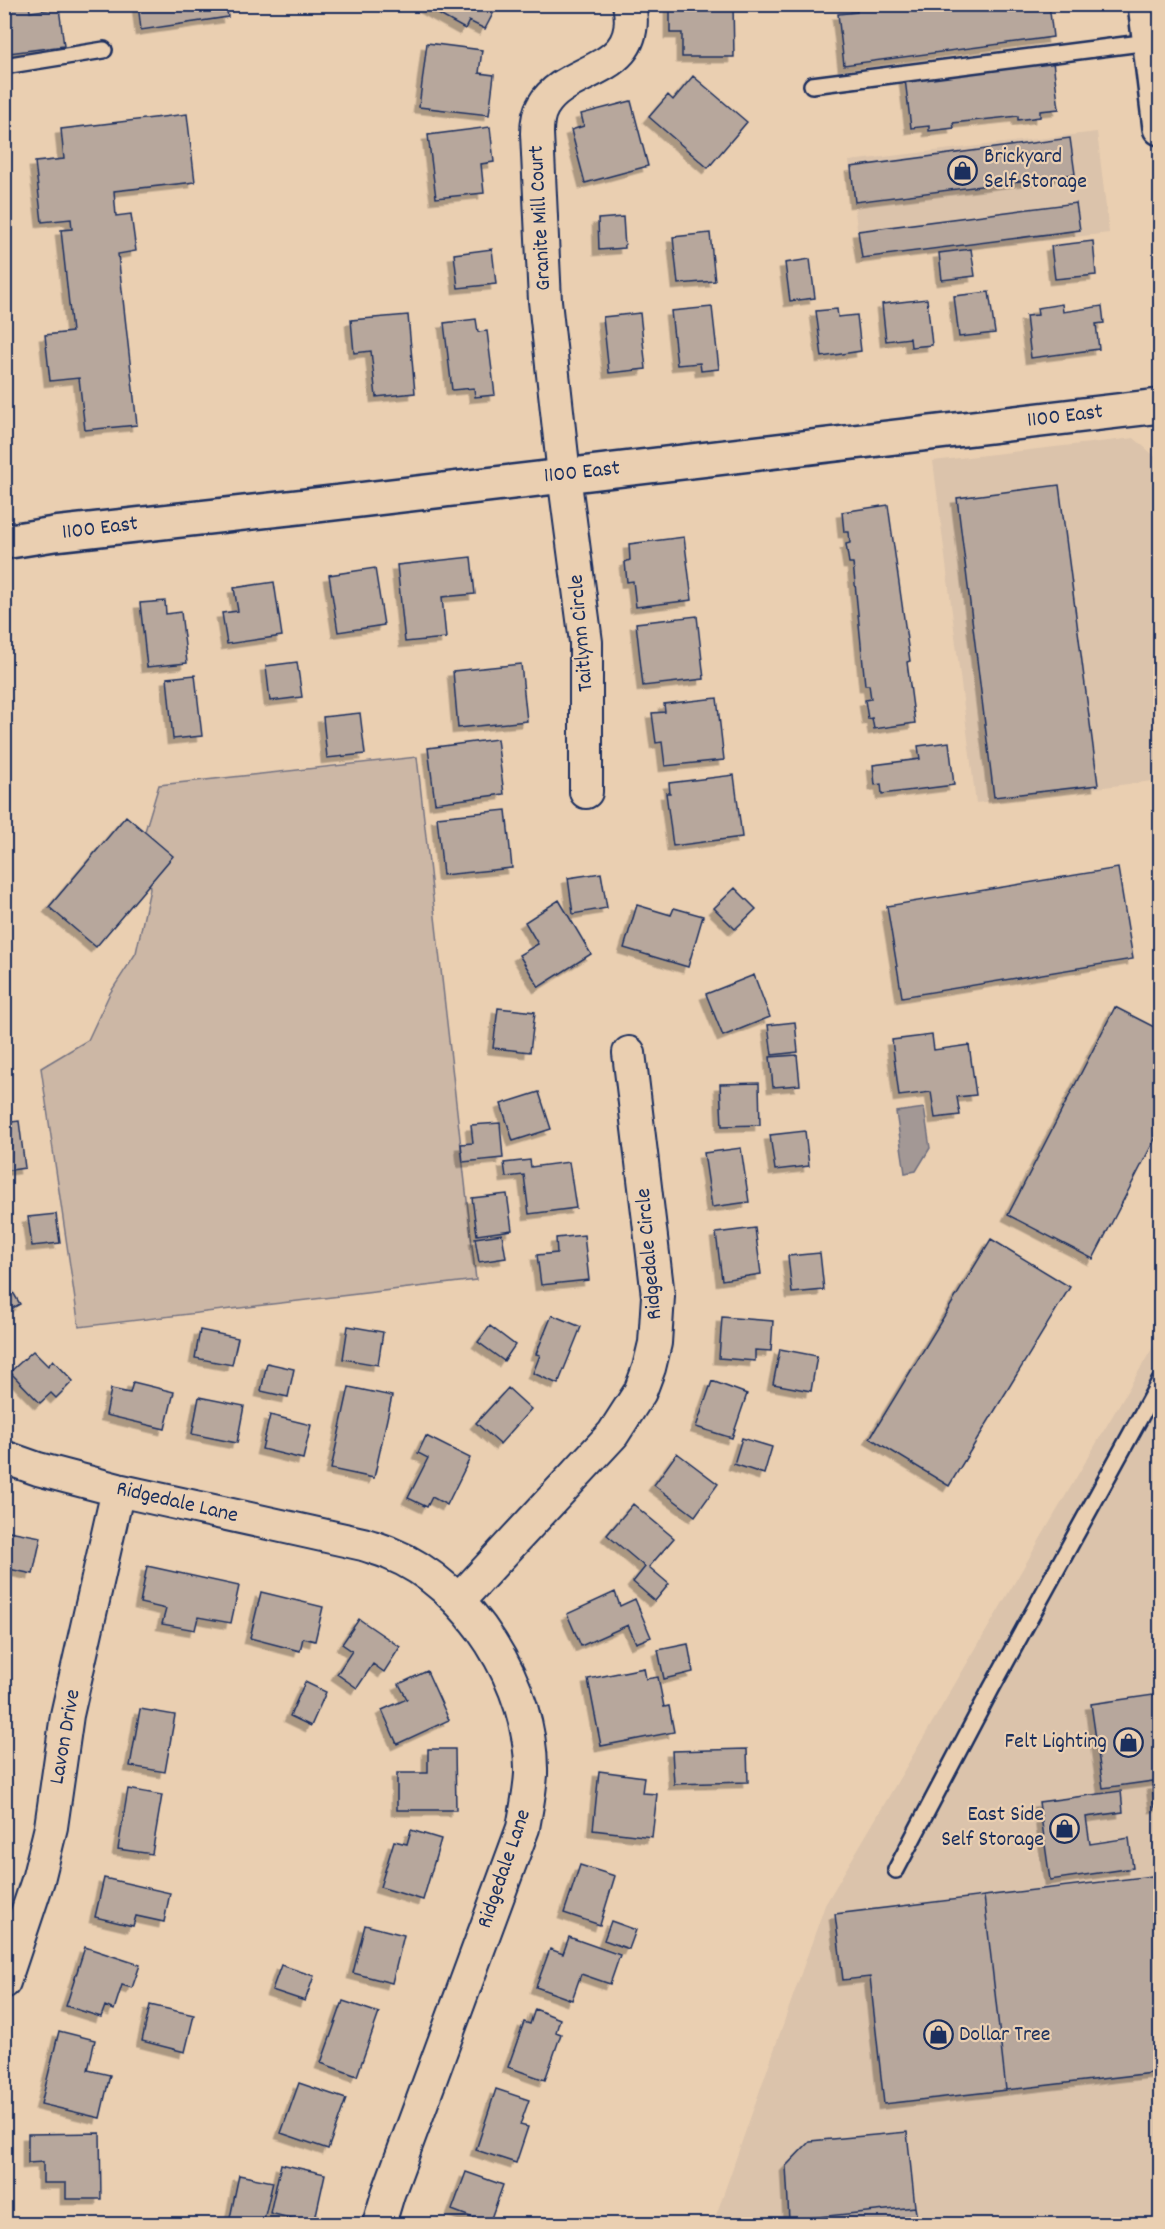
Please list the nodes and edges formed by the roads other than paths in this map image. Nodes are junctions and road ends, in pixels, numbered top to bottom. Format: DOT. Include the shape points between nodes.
graph roads {
  1 [pos="629,4"];
  2 [pos="1144,4"];
  3 [pos="1149,42"];
  4 [pos="104,50"];
  5 [pos="4,66"];
  6 [pos="812,85"];
  7 [pos="1161,128"];
  8 [pos="1161,406"];
  9 [pos="564,475"];
  10 [pos="4,542"];
  11 [pos="586,792"];
  12 [pos="629,1053"];
  13 [pos="1161,1381"];
  14 [pos="4,1457"];
  15 [pos="118,1490"];
  16 [pos="458,1601"];
  17 [pos="896,1870"];
  18 [pos="4,1982"];
  19 [pos="379,2224"];
  1 -- 9 [label="street, Granite Mill Court" via="630,31 622,50 548,99 537,122 543,277"];
  2 -- 3 [label="street"];
  3 -- 6 [label="lane"];
  3 -- 7 [label="street"];
  4 -- 5 [label="lane"];
  8 -- 9 [label="street, 1100 East"];
  9 -- 10 [label="street, 1100 East"];
  9 -- 11 [label="street, Taitlynn Circle" via="586,642"];
  12 -- 16 [label="street, Ridgedale Circle" via="658,1296 649,1368 640,1392 613,1434"];
  13 -- 17 [label="lane"];
  14 -- 15 [label="street, Ridgedale Lane"];
  15 -- 16 [label="street, Ridgedale Lane" via="381,1550 414,1566"];
  15 -- 18 [label="street, Lavon Drive" via="67,1715 51,1827"];
  16 -- 19 [label="street, Ridgedale Lane" via="490,1641 517,1695 530,1747 528,1802 523,1828"];
}
